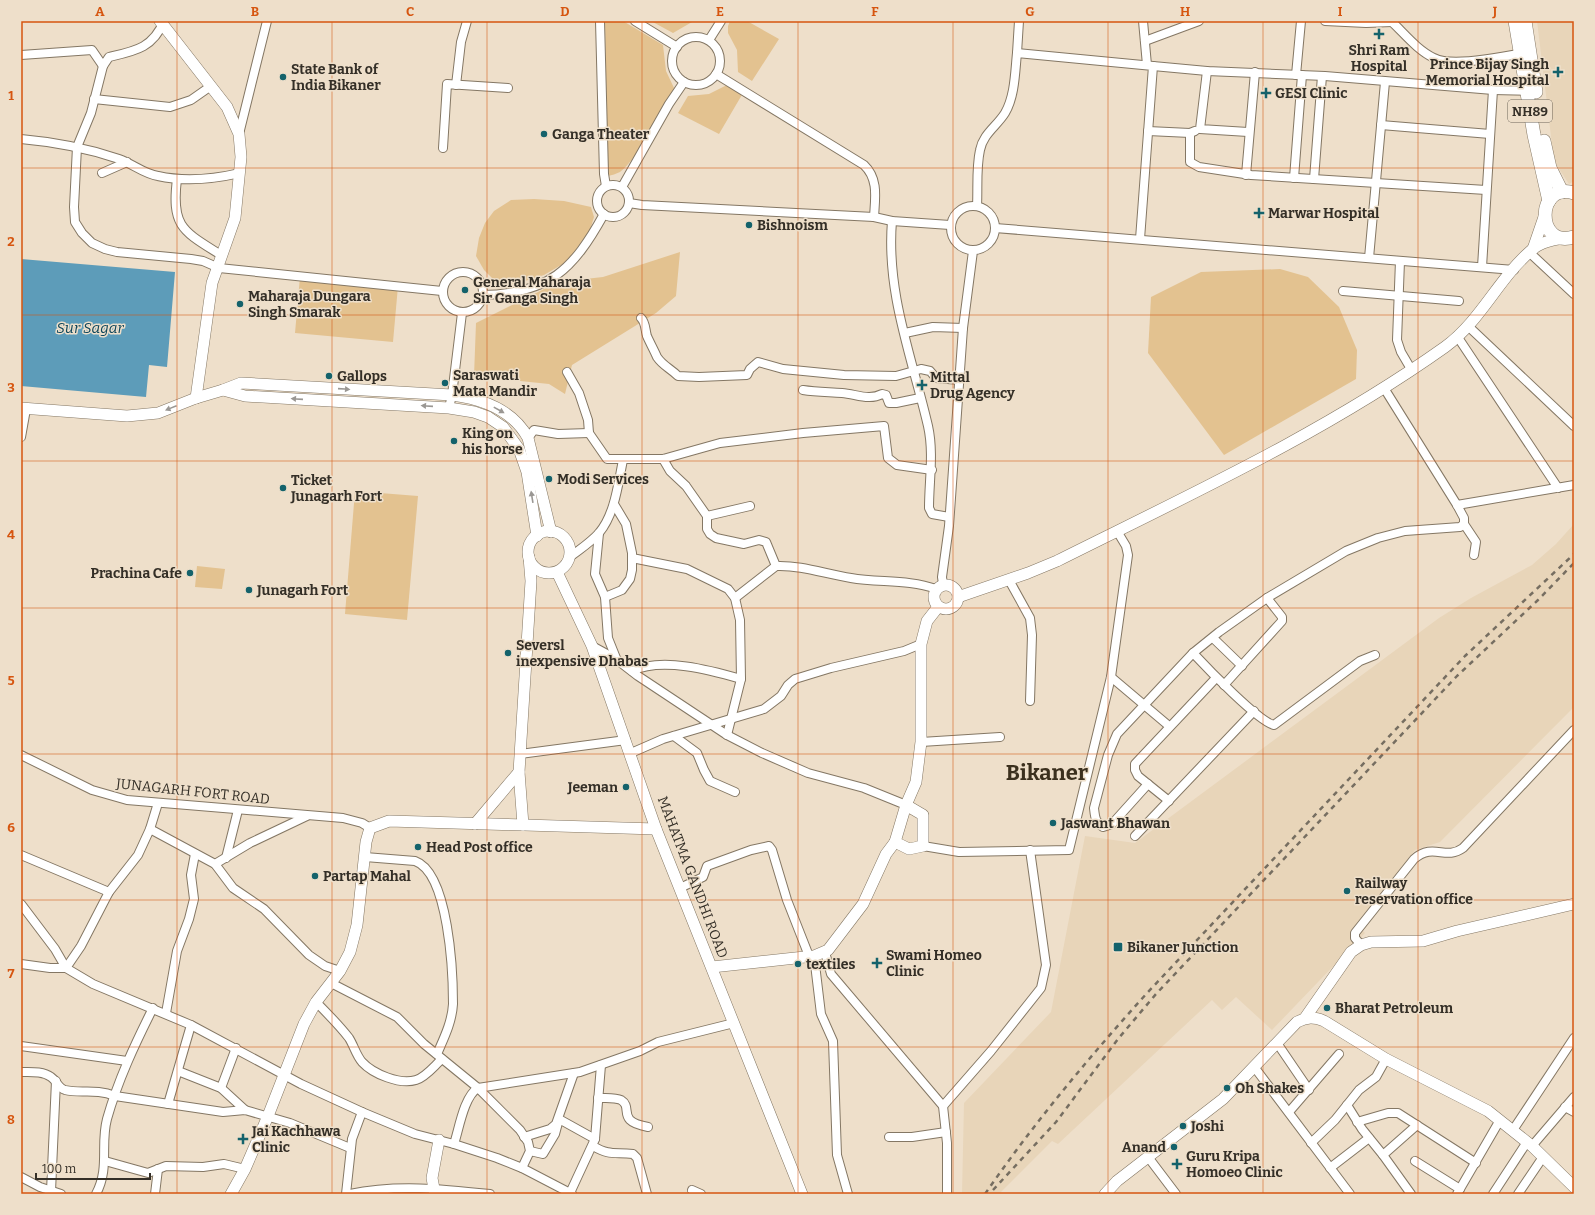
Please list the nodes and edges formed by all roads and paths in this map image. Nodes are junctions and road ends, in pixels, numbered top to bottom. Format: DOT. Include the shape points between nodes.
graph roads {
  1 [pos="267,21"];
  2 [pos="467,21"];
  3 [pos="600,21"];
  4 [pos="635,21"];
  5 [pos="721,21"];
  6 [pos="1019,21"];
  7 [pos="1142,21"];
  8 [pos="1199,21"];
  9 [pos="1301,21"];
  10 [pos="1325,21"];
  11 [pos="1392,21"];
  12 [pos="1515,21"];
  13 [pos="1525,21"];
  14 [pos="162,22"];
  15 [pos="1366,22"];
  16 [pos="709,40"];
  17 [pos="1145,41"];
  18 [pos="677,47"];
  19 [pos="1525,52"];
  20 [pos="1017,53"];
  21 [pos="21,55"];
  22 [pos="1150,65"];
  23 [pos="103,66"];
  24 [pos="1207,71"];
  25 [pos="1255,72"];
  26 [pos="716,74"];
  27 [pos="1299,75"];
  28 [pos="1322,76"];
  29 [pos="684,82"];
  30 [pos="1385,82"];
  31 [pos="456,85"];
  32 [pos="211,86"];
  33 [pos="508,88"];
  34 [pos="1492,90"];
  35 [pos="1531,91"];
  36 [pos="94,99"];
  37 [pos="1381,125"];
  38 [pos="1200,130"];
  39 [pos="1148,131"];
  40 [pos="1248,132"];
  41 [pos="1190,133"];
  42 [pos="239,134"];
  43 [pos="1490,134"];
  44 [pos="21,139"];
  45 [pos="76,147"];
  46 [pos="443,148"];
  47 [pos="127,162"];
  48 [pos="240,173"];
  49 [pos="102,174"];
  50 [pos="1246,175"];
  51 [pos="177,178"];
  52 [pos="1294,178"];
  53 [pos="1314,179"];
  54 [pos="1375,182"];
  55 [pos="606,186"];
  56 [pos="622,187"];
  57 [pos="1486,190"];
  58 [pos="1570,192"];
  59 [pos="1549,201"];
  60 [pos="629,203"];
  61 [pos="977,206"];
  62 [pos="604,214"];
  63 [pos="1544,217"];
  64 [pos="874,218"];
  65 [pos="892,221"];
  66 [pos="950,225"];
  67 [pos="995,228"];
  68 [pos="1570,238"];
  69 [pos="1140,240"];
  70 [pos="973,250"];
  71 [pos="1531,251"];
  72 [pos="222,255"];
  73 [pos="1369,258"];
  74 [pos="1400,261"];
  75 [pos="216,267"];
  76 [pos="1482,268"];
  77 [pos="1514,270"];
  78 [pos="442,291"];
  79 [pos="1343,291"];
  80 [pos="1574,294"];
  81 [pos="482,295"];
  82 [pos="1398,296"];
  83 [pos="1459,301"];
  84 [pos="462,313"];
  85 [pos="641,318"];
  86 [pos="1468,326"];
  87 [pos="963,328"];
  88 [pos="905,333"];
  89 [pos="1457,336"];
  90 [pos="1411,369"];
  91 [pos="567,372"];
  92 [pos="913,372"];
  93 [pos="959,380"];
  94 [pos="1384,388"];
  95 [pos="223,390"];
  96 [pos="803,390"];
  97 [pos="452,395"];
  98 [pos="196,398"];
  99 [pos="920,398"];
  100 [pos="449,408"];
  101 [pos="24,409"];
  102 [pos="1574,426"];
  103 [pos="589,432"];
  104 [pos="21,437"];
  105 [pos="528,438"];
  106 [pos="663,459"];
  107 [pos="623,460"];
  108 [pos="932,470"];
  109 [pos="1574,485"];
  110 [pos="1558,488"];
  111 [pos="614,504"];
  112 [pos="1457,505"];
  113 [pos="750,506"];
  114 [pos="707,516"];
  115 [pos="949,517"];
  116 [pos="1464,524"];
  117 [pos="1117,531"];
  118 [pos="551,532"];
  119 [pos="599,533"];
  120 [pos="537,536"];
  121 [pos="1474,555"];
  122 [pos="529,557"];
  123 [pos="570,557"];
  124 [pos="632,558"];
  125 [pos="776,566"];
  126 [pos="557,572"];
  127 [pos="1009,580"];
  128 [pos="939,587"];
  129 [pos="605,597"];
  130 [pos="958,597"];
  131 [pos="735,598"];
  132 [pos="1267,598"];
  133 [pos="938,607"];
  134 [pos="1213,638"];
  135 [pos="921,644"];
  136 [pos="592,646"];
  137 [pos="1193,653"];
  138 [pos="1375,655"];
  139 [pos="616,659"];
  140 [pos="1242,666"];
  141 [pos="632,671"];
  142 [pos="1111,677"];
  143 [pos="1216,678"];
  144 [pos="740,679"];
  145 [pos="1224,685"];
  146 [pos="1030,700"];
  147 [pos="1144,704"];
  148 [pos="1254,711"];
  149 [pos="730,718"];
  150 [pos="712,723"];
  151 [pos="1169,726"];
  152 [pos="1574,730"];
  153 [pos="727,735"];
  154 [pos="674,736"];
  155 [pos="1000,737"];
  156 [pos="626,740"];
  157 [pos="921,742"];
  158 [pos="631,753"];
  159 [pos="520,754"];
  160 [pos="21,755"];
  161 [pos="519,772"];
  162 [pos="1148,784"];
  163 [pos="735,792"];
  164 [pos="1169,801"];
  165 [pos="158,803"];
  166 [pos="906,805"];
  167 [pos="238,810"];
  168 [pos="307,816"];
  169 [pos="475,824"];
  170 [pos="523,825"];
  171 [pos="370,828"];
  172 [pos="150,829"];
  173 [pos="656,829"];
  174 [pos="1135,836"];
  175 [pos="895,842"];
  176 [pos="923,846"];
  177 [pos="1030,850"];
  178 [pos="195,854"];
  179 [pos="21,855"];
  180 [pos="365,857"];
  181 [pos="226,858"];
  182 [pos="215,864"];
  183 [pos="680,888"];
  184 [pos="109,892"];
  185 [pos="21,904"];
  186 [pos="1574,904"];
  187 [pos="1361,945"];
  188 [pos="816,955"];
  189 [pos="21,964"];
  190 [pos="712,967"];
  191 [pos="66,968"];
  192 [pos="340,971"];
  193 [pos="332,983"];
  194 [pos="316,1002"];
  195 [pos="153,1008"];
  196 [pos="166,1013"];
  197 [pos="1305,1018"];
  198 [pos="734,1024"];
  199 [pos="192,1025"];
  200 [pos="1574,1038"];
  201 [pos="1277,1043"];
  202 [pos="21,1046"];
  203 [pos="236,1048"];
  204 [pos="1339,1054"];
  205 [pos="439,1057"];
  206 [pos="1386,1059"];
  207 [pos="127,1061"];
  208 [pos="601,1065"];
  209 [pos="1255,1068"];
  210 [pos="178,1071"];
  211 [pos="21,1072"];
  212 [pos="574,1073"];
  213 [pos="285,1076"];
  214 [pos="56,1081"];
  215 [pos="221,1088"];
  216 [pos="478,1088"];
  217 [pos="1309,1090"];
  218 [pos="114,1096"];
  219 [pos="1574,1097"];
  220 [pos="598,1098"];
  221 [pos="168,1104"];
  222 [pos="1347,1105"];
  223 [pos="943,1106"];
  224 [pos="1565,1107"];
  225 [pos="244,1110"];
  226 [pos="362,1112"];
  227 [pos="1289,1112"];
  228 [pos="1574,1112"];
  229 [pos="268,1116"];
  230 [pos="559,1119"];
  231 [pos="1500,1120"];
  232 [pos="1357,1122"];
  233 [pos="1418,1125"];
  234 [pos="648,1126"];
  235 [pos="1513,1130"];
  236 [pos="946,1132"];
  237 [pos="524,1137"];
  238 [pos="889,1137"];
  239 [pos="1369,1138"];
  240 [pos="439,1140"];
  241 [pos="594,1142"];
  242 [pos="1310,1142"];
  243 [pos="454,1144"];
  244 [pos="1530,1144"];
  245 [pos="350,1148"];
  246 [pos="530,1151"];
  247 [pos="1383,1155"];
  248 [pos="1148,1157"];
  249 [pos="1543,1157"];
  250 [pos="105,1160"];
  251 [pos="1415,1161"];
  252 [pos="1476,1163"];
  253 [pos="522,1168"];
  254 [pos="1330,1168"];
  255 [pos="158,1169"];
  256 [pos="245,1169"];
  257 [pos="21,1177"];
  258 [pos="1574,1187"];
  259 [pos="692,1190"];
  260 [pos="51,1191"];
  261 [pos="399,1191"];
  262 [pos="434,1191"];
  263 [pos="1459,1192"];
  264 [pos="363,1193"];
  265 [pos="1495,1193"];
  266 [pos="61,1194"];
  267 [pos="96,1194"];
  268 [pos="155,1194"];
  269 [pos="231,1194"];
  270 [pos="346,1194"];
  271 [pos="350,1194"];
  272 [pos="490,1194"];
  273 [pos="571,1194"];
  274 [pos="647,1194"];
  275 [pos="701,1194"];
  276 [pos="802,1194"];
  277 [pos="848,1194"];
  278 [pos="947,1194"];
  279 [pos="1105,1194"];
  280 [pos="1176,1194"];
  281 [pos="1350,1194"];
  282 [pos="1411,1194"];
  283 [pos="1518,1194"];
  1 -- 42 [label="street"];
  2 -- 31 [label="street" via="461,42"];
  3 -- 55 [label="street"];
  4 -- 18 [label="street"];
  5 -- 16 [label="street"];
  6 -- 20 [label="street"];
  7 -- 17 [label="street"];
  8 -- 17 [label="street"];
  9 -- 27 [label="street"];
  10 -- 15 [label="street"];
  11 -- 15 [label="street"];
  11 -- 19 [label="street" via="1412,42 1433,58 1445,62"];
  12 -- 19 [label="main road, NH89"];
  13 -- 19 [label="main road, NH89"];
  14 -- 23 [label="street" via="154,39 148,44 141,49 109,57"];
  14 -- 32 [label="street"];
  16 -- 18 [label="street" via="690,38"];
  16 -- 26 [label="street" via="720,56"];
  17 -- 22 [label="street"];
  18 -- 29 [label="street" via="673,56 673,66"];
  19 -- 35 [label="main road, NH89"];
  20 -- 22 [label="street"];
  20 -- 61 [label="street" via="1014,88 1006,112 989,131 980,150"];
  21 -- 23 [label="street" via="92,50"];
  22 -- 24 [label="street"];
  22 -- 39 [label="street"];
  23 -- 36 [label="street"];
  24 -- 25 [label="street"];
  24 -- 38 [label="street"];
  25 -- 27 [label="street"];
  25 -- 40 [label="street"];
  26 -- 29 [label="street" via="710,81 702,84"];
  26 -- 64 [label="street" via="864,164 875,181"];
  27 -- 28 [label="street"];
  27 -- 52 [label="street"];
  28 -- 30 [label="street"];
  28 -- 53 [label="street"];
  29 -- 56 [label="street"];
  30 -- 34 [label="street"];
  30 -- 37 [label="street"];
  31 -- 33 [label="street"];
  31 -- 46 [label="street" via="447,84"];
  32 -- 36 [label="street" via="191,100 170,107"];
  32 -- 42 [label="street" via="227,107"];
  34 -- 35 [label="street"];
  34 -- 43 [label="street"];
  35 -- 58 [label="main road, NH89" via="1550,168"];
  35 -- 59 [label="main road, NH89" via="1537,153"];
  36 -- 45 [label="street"];
  37 -- 43 [label="street"];
  37 -- 54 [label="street"];
  38 -- 40 [label="street"];
  38 -- 41 [label="street"];
  39 -- 41 [label="street"];
  39 -- 69 [label="street"];
  40 -- 50 [label="street"];
  41 -- 50 [label="street" via="1190,162 1194,165"];
  42 -- 48 [label="street"];
  43 -- 57 [label="street"];
  44 -- 45 [label="street" via="63,143"];
  45 -- 47 [label="street"];
  45 -- 75 [label="street" via="75,222 92,243 117,252 191,259"];
  47 -- 49 [label="street"];
  47 -- 51 [label="street" via="156,176"];
  48 -- 51 [label="street" via="208,179"];
  48 -- 72 [label="street" via="235,218"];
  50 -- 52 [label="street"];
  51 -- 72 [label="street" via="174,202 179,220 194,237"];
  52 -- 53 [label="street"];
  53 -- 54 [label="street"];
  54 -- 57 [label="street"];
  54 -- 73 [label="street"];
  55 -- 56 [label="street"];
  55 -- 62 [label="street" via="598,199 598,205"];
  56 -- 60 [label="street" via="628,195"];
  57 -- 76 [label="street"];
  58 -- 59 [label="main road, NH89" via="1555,195"];
  59 -- 63 [label="main road"];
  60 -- 62 [label="street" via="623,213 617,216"];
  60 -- 64 [label="street"];
  61 -- 66 [label="street" via="962,208 954,215"];
  61 -- 67 [label="street" via="990,213"];
  62 -- 81 [label="street" via="571,264 550,281 501,294"];
  63 -- 68 [label="main road" via="1550,231"];
  63 -- 71 [label="street"];
  64 -- 65 [label="street"];
  65 -- 66 [label="street"];
  65 -- 88 [label="street" via="890,247 894,292"];
  66 -- 70 [label="street" via="956,243 964,249"];
  67 -- 69 [label="street"];
  67 -- 70 [label="street" via="987,246"];
  68 -- 71 [label="street" via="1549,241"];
  69 -- 73 [label="street"];
  70 -- 87 [label="street"];
  71 -- 77 [label="street"];
  71 -- 80 [label="street"];
  72 -- 75 [label="street"];
  73 -- 74 [label="street"];
  74 -- 76 [label="street"];
  74 -- 82 [label="street"];
  75 -- 78 [label="street"];
  75 -- 98 [label="street"];
  76 -- 77 [label="street"];
  77 -- 86 [label="street"];
  78 -- 81 [label="street" via="449,276 460,272 472,274 479,280"];
  78 -- 84 [label="street" via="449,308"];
  79 -- 82 [label="street"];
  81 -- 84 [label="street" via="479,304 469,312"];
  82 -- 83 [label="street"];
  82 -- 90 [label="street" via="1397,340"];
  84 -- 97 [label="street"];
  85 -- 92 [label="street" via="663,366 672,369 678,376 747,375 758,362 783,369 844,375 896,376"];
  86 -- 89 [label="street"];
  86 -- 102 [label="street"];
  87 -- 88 [label="street" via="934,327"];
  87 -- 93 [label="street"];
  88 -- 92 [label="street"];
  89 -- 90 [label="street"];
  89 -- 110 [label="street"];
  90 -- 94 [label="street"];
  91 -- 103 [label="street" via="579,393 588,420"];
  92 -- 93 [label="street" via="921,369 930,371 936,378"];
  92 -- 99 [label="street"];
  93 -- 115 [label="street"];
  94 -- 112 [label="street"];
  94 -- 117 [label="street" via="1276,452"];
  95 -- 97 [label="street, one-way" via="241,383"];
  95 -- 98 [label="street"];
  100 -- 95 [label="street, one-way" via="245,396"];
  96 -- 99 [label="street" via="865,397 882,394 886,395 889,402 896,403"];
  97 -- 100 [label="street"];
  97 -- 105 [label="street, one-way" via="469,397 506,414 521,426"];
  98 -- 101 [label="street, one-way" via="145,416"];
  99 -- 108 [label="street" via="928,427"];
  120 -- 100 [label="street, one-way" via="528,472 512,437 488,417"];
  101 -- 104 [label="street"];
  103 -- 105 [label="street" via="558,434 534,430"];
  103 -- 107 [label="street" via="607,459"];
  105 -- 118 [label="street"];
  106 -- 107 [label="street"];
  106 -- 108 [label="street" via="720,443 884,426 888,458 897,465"];
  106 -- 114 [label="street"];
  107 -- 111 [label="street"];
  108 -- 115 [label="street" via="929,508 932,514"];
  109 -- 110 [label="street"];
  110 -- 112 [label="street"];
  111 -- 119 [label="street"];
  111 -- 124 [label="street" via="626,524"];
  112 -- 116 [label="street" via="1464,518"];
  113 -- 114 [label="street"];
  114 -- 125 [label="street" via="707,528 716,538 744,544 759,540 766,542"];
  115 -- 128 [label="street"];
  116 -- 121 [label="street" via="1476,542"];
  116 -- 132 [label="street" via="1460,527 1405,531 1378,538 1346,551"];
  117 -- 127 [label="street" via="1057,561"];
  117 -- 142 [label="street" via="1128,555"];
  118 -- 120 [label="street"];
  118 -- 123 [label="street" via="560,535 567,542"];
  119 -- 123 [label="street"];
  119 -- 129 [label="street" via="595,574"];
  120 -- 122 [label="street" via="529,548"];
  122 -- 126 [label="street" via="534,566 542,572"];
  122 -- 159 [label="street" via="531,581"];
  123 -- 126 [label="street" via="565,566"];
  124 -- 129 [label="street" via="631,574 626,586"];
  124 -- 131 [label="street" via="687,569 728,589"];
  125 -- 128 [label="street" via="796,566 862,580"];
  125 -- 131 [label="street"];
  126 -- 136 [label="street, MAHATMA GANDHI ROAD"];
  127 -- 130 [label="street"];
  127 -- 146 [label="street" via="1030,618"];
  128 -- 130 [label="street" via="952,585 957,590"];
  128 -- 133 [label="street" via="933,595"];
  129 -- 139 [label="street" via="608,638"];
  130 -- 133 [label="street" via="954,607"];
  131 -- 144 [label="street" via="740,620"];
  132 -- 134 [label="street"];
  132 -- 140 [label="street" via="1282,617 1282,621"];
  133 -- 135 [label="street" via="928,620"];
  134 -- 137 [label="street"];
  134 -- 140 [label="street"];
  135 -- 149 [label="street" via="795,679 769,706"];
  135 -- 157 [label="street"];
  136 -- 139 [label="street"];
  136 -- 156 [label="street, MAHATMA GANDHI ROAD"];
  137 -- 143 [label="street"];
  137 -- 147 [label="street"];
  138 -- 148 [label="street" via="1360,661 1278,723 1269,724"];
  139 -- 141 [label="street"];
  140 -- 145 [label="street"];
  141 -- 144 [label="street" via="646,666 693,667"];
  141 -- 150 [label="street"];
  142 -- 147 [label="street"];
  142 -- 177 [label="street" via="1070,850"];
  143 -- 145 [label="street"];
  143 -- 151 [label="street"];
  144 -- 149 [label="street"];
  145 -- 148 [label="street"];
  147 -- 151 [label="street"];
  147 -- 162 [label="street" via="1117,734 1112,744 1094,808 1098,824 1103,827 1112,824"];
  148 -- 164 [label="street"];
  149 -- 150 [label="street"];
  149 -- 153 [label="street"];
  150 -- 153 [label="street"];
  150 -- 154 [label="street"];
  151 -- 162 [label="street" via="1134,764 1138,776"];
  152 -- 187 [label="street" via="1463,848 1455,853 1425,852 1414,860 1355,932 1355,938"];
  153 -- 166 [label="street" via="808,773 864,788"];
  154 -- 158 [label="street"];
  154 -- 163 [label="street" via="697,753 710,781"];
  155 -- 157 [label="street"];
  156 -- 158 [label="street, MAHATMA GANDHI ROAD"];
  156 -- 159 [label="street"];
  157 -- 166 [label="street" via="916,782"];
  158 -- 173 [label="street, MAHATMA GANDHI ROAD"];
  159 -- 161 [label="street"];
  160 -- 165 [label="street, JUNAGARH FORT ROAD" via="92,790 127,800"];
  161 -- 169 [label="street"];
  161 -- 170 [label="street"];
  162 -- 164 [label="street"];
  164 -- 174 [label="street"];
  165 -- 167 [label="street, JUNAGARH FORT ROAD"];
  165 -- 172 [label="street"];
  166 -- 175 [label="street"];
  166 -- 176 [label="street" via="923,815"];
  167 -- 168 [label="street, JUNAGARH FORT ROAD"];
  167 -- 181 [label="street"];
  168 -- 171 [label="street, JUNAGARH FORT ROAD" via="351,819"];
  168 -- 181 [label="street" via="250,843"];
  169 -- 170 [label="street"];
  169 -- 171 [label="street" via="389,821"];
  170 -- 173 [label="street"];
  171 -- 180 [label="street"];
  172 -- 178 [label="street"];
  172 -- 184 [label="street" via="138,855"];
  173 -- 183 [label="street, MAHATMA GANDHI ROAD"];
  175 -- 176 [label="street" via="909,849"];
  175 -- 188 [label="street" via="886,854 863,904 832,945"];
  176 -- 177 [label="street" via="959,852"];
  177 -- 223 [label="street" via="1046,965 1041,988"];
  178 -- 182 [label="street"];
  178 -- 196 [label="street" via="192,875 194,899 177,951"];
  179 -- 184 [label="street"];
  180 -- 192 [label="street" via="357,925 350,952"];
  180 -- 205 [label="street" via="415,861 422,864 428,869 441,901 450,938 453,1004"];
  181 -- 182 [label="street"];
  182 -- 192 [label="street" via="232,888 264,909 309,955 325,966"];
  183 -- 188 [label="street" via="703,877 707,866 769,846 787,900"];
  183 -- 190 [label="street, MAHATMA GANDHI ROAD"];
  184 -- 191 [label="street" via="87,935"];
  185 -- 191 [label="street"];
  186 -- 187 [label="street" via="1423,941 1371,942"];
  187 -- 197 [label="street" via="1351,952"];
  188 -- 190 [label="street"];
  188 -- 223 [label="street"];
  188 -- 277 [label="street" via="821,1014 833,1041 837,1155"];
  189 -- 191 [label="street"];
  190 -- 198 [label="street, MAHATMA GANDHI ROAD"];
  191 -- 195 [label="street" via="94,984"];
  192 -- 193 [label="street"];
  193 -- 194 [label="street"];
  193 -- 205 [label="street" via="397,1017"];
  194 -- 205 [label="street" via="347,1037 362,1062 382,1074 400,1080 416,1080"];
  194 -- 213 [label="street" via="304,1024"];
  195 -- 196 [label="street"];
  195 -- 207 [label="street"];
  196 -- 199 [label="street"];
  197 -- 201 [label="street" via="1297,1022"];
  197 -- 206 [label="street" via="1324,1020"];
  198 -- 208 [label="street" via="658,1042"];
  198 -- 276 [label="street, MAHATMA GANDHI ROAD"];
  199 -- 203 [label="street"];
  199 -- 210 [label="street"];
  200 -- 235 [label="street"];
  201 -- 209 [label="street"];
  201 -- 217 [label="street"];
  202 -- 207 [label="street"];
  203 -- 213 [label="street"];
  203 -- 215 [label="street"];
  204 -- 217 [label="street"];
  205 -- 216 [label="street"];
  206 -- 222 [label="street" via="1376,1077 1359,1090"];
  206 -- 231 [label="street" via="1488,1111"];
  207 -- 218 [label="street"];
  208 -- 212 [label="street"];
  208 -- 220 [label="street"];
  209 -- 227 [label="street"];
  209 -- 248 [label="street" via="1223,1099"];
  210 -- 215 [label="street"];
  210 -- 221 [label="street"];
  211 -- 214 [label="street" via="42,1073"];
  212 -- 216 [label="street"];
  212 -- 230 [label="street"];
  213 -- 226 [label="street"];
  213 -- 229 [label="street"];
  214 -- 218 [label="street" via="63,1089 100,1091"];
  214 -- 260 [label="street"];
  215 -- 225 [label="street"];
  216 -- 237 [label="street"];
  216 -- 243 [label="street" via="467,1103"];
  217 -- 227 [label="street"];
  218 -- 221 [label="street"];
  218 -- 250 [label="street" via="107,1120"];
  219 -- 224 [label="street"];
  220 -- 234 [label="street" via="621,1100 630,1122"];
  220 -- 241 [label="street"];
  221 -- 225 [label="street" via="223,1112"];
  222 -- 232 [label="street"];
  222 -- 242 [label="street" via="1335,1120"];
  223 -- 236 [label="street"];
  224 -- 228 [label="street"];
  224 -- 244 [label="street"];
  225 -- 229 [label="street"];
  226 -- 240 [label="street" via="415,1134"];
  226 -- 245 [label="street"];
  227 -- 242 [label="street"];
  229 -- 245 [label="street"];
  229 -- 256 [label="street"];
  230 -- 237 [label="street" via="550,1129"];
  230 -- 241 [label="street"];
  230 -- 246 [label="street" via="555,1134 543,1154"];
  231 -- 235 [label="street"];
  231 -- 252 [label="street"];
  232 -- 233 [label="street" via="1393,1112"];
  232 -- 239 [label="street"];
  233 -- 247 [label="street"];
  233 -- 252 [label="street"];
  235 -- 244 [label="street"];
  236 -- 238 [label="street" via="912,1137"];
  236 -- 278 [label="street"];
  237 -- 246 [label="street"];
  239 -- 247 [label="street"];
  239 -- 254 [label="street"];
  240 -- 243 [label="street"];
  240 -- 262 [label="street" via="433,1166"];
  241 -- 273 [label="street"];
  241 -- 274 [label="street" via="605,1153 633,1154 637,1158"];
  242 -- 254 [label="street"];
  243 -- 253 [label="street"];
  244 -- 249 [label="street"];
  244 -- 265 [label="street"];
  245 -- 270 [label="street"];
  246 -- 253 [label="street"];
  247 -- 282 [label="street"];
  248 -- 279 [label="street" via="1117,1181"];
  248 -- 280 [label="street"];
  249 -- 258 [label="street"];
  249 -- 283 [label="street"];
  250 -- 255 [label="street" via="148,1173"];
  250 -- 267 [label="street" via="102,1180"];
  251 -- 263 [label="street"];
  252 -- 263 [label="street"];
  253 -- 273 [label="street"];
  254 -- 281 [label="street"];
  255 -- 256 [label="street" via="166,1166 203,1167 224,1164"];
  255 -- 268 [label="street"];
  256 -- 269 [label="street"];
  257 -- 260 [label="street"];
  259 -- 275 [label="street"];
  260 -- 266 [label="street"];
  261 -- 262 [label="street"];
  261 -- 264 [label="street"];
  262 -- 272 [label="street"];
  264 -- 271 [label="street"];
}
